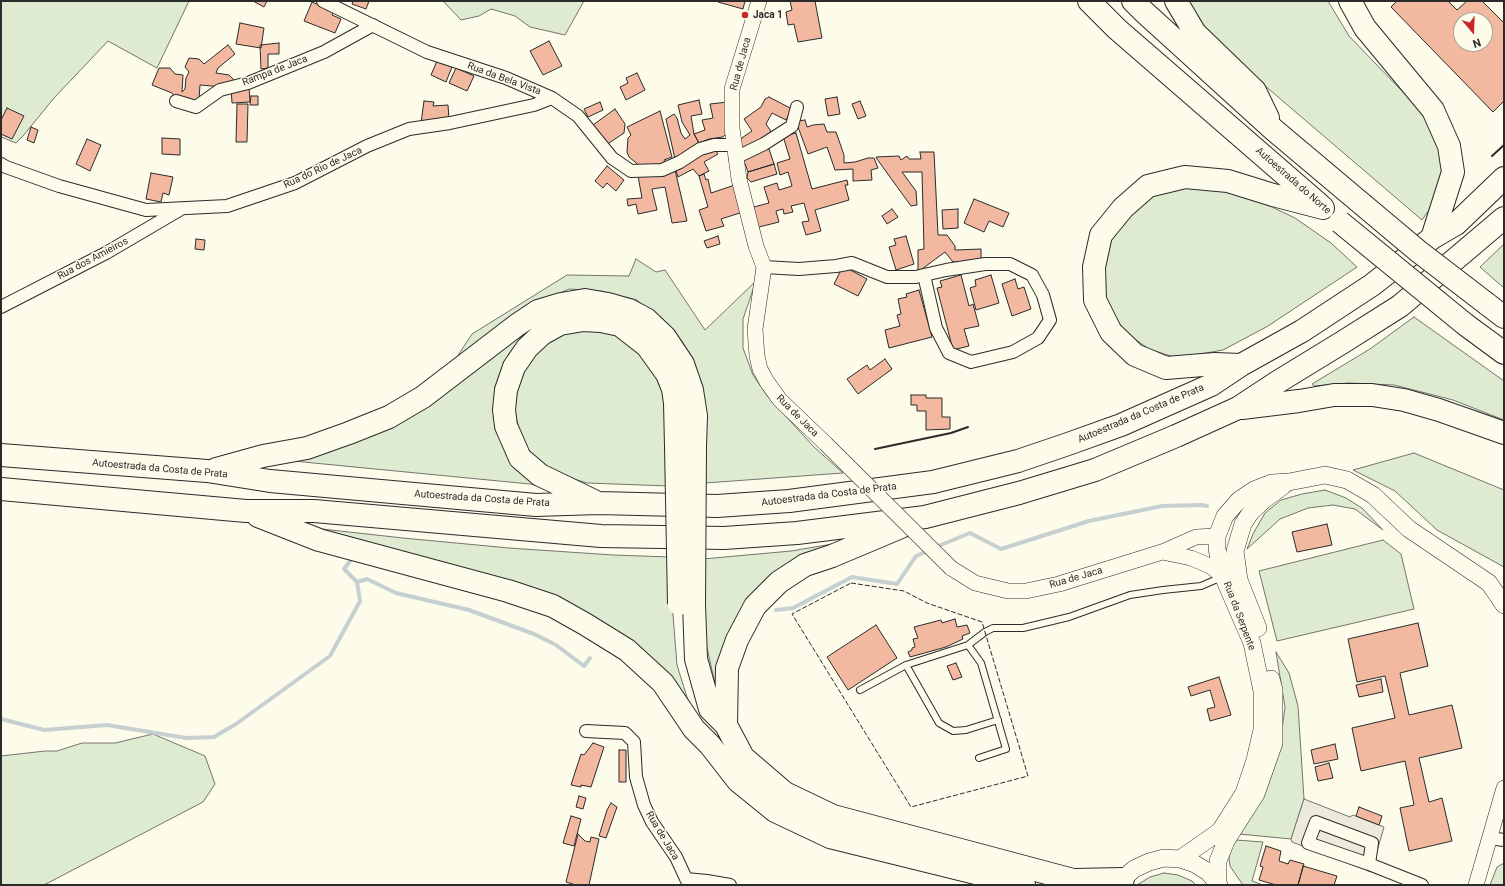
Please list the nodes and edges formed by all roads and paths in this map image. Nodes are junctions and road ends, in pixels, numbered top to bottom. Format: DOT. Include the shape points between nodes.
graph roads {
  1 [pos="323,1"];
  2 [pos="759,1"];
  3 [pos="1089,1"];
  4 [pos="1133,1"];
  5 [pos="1176,1"];
  6 [pos="1350,1"];
  7 [pos="373,25"];
  8 [pos="552,98"];
  9 [pos="176,101"];
  10 [pos="797,107"];
  11 [pos="1274,130"];
  12 [pos="734,151"];
  13 [pos="1,164"];
  14 [pos="1504,178"];
  15 [pos="182,208"];
  16 [pos="1323,208"];
  17 [pos="1504,218"];
  18 [pos="1432,238"];
  19 [pos="764,267"];
  20 [pos="924,275"];
  21 [pos="1,307"];
  22 [pos="1496,311"];
  23 [pos="1504,353"];
  24 [pos="1241,365"];
  25 [pos="1238,408"];
  26 [pos="1504,432"];
  27 [pos="685,446"];
  28 [pos="1,455"];
  29 [pos="208,471"];
  30 [pos="1289,482"];
  31 [pos="1,489"];
  32 [pos="599,503"];
  33 [pos="246,511"];
  34 [pos="925,517"];
  35 [pos="1243,524"];
  36 [pos="1217,536"];
  37 [pos="1235,550"];
  38 [pos="1162,552"];
  39 [pos="1223,576"];
  40 [pos="1496,583"];
  41 [pos="687,605"];
  42 [pos="1504,605"];
  43 [pos="968,645"];
  44 [pos="906,665"];
  45 [pos="860,690"];
  46 [pos="998,720"];
  47 [pos="726,725"];
  48 [pos="586,731"];
  49 [pos="710,745"];
  50 [pos="979,758"];
  51 [pos="1504,788"];
  52 [pos="1497,839"];
  53 [pos="1180,859"];
  54 [pos="1369,864"];
  55 [pos="687,882"];
  56 [pos="1120,882"];
  57 [pos="1219,884"];
  58 [pos="730,885"];
  59 [pos="1024,885"];
  60 [pos="1422,885"];
  61 [pos="1476,885"];
  1 -- 7 [label="street, Rua da Bela Vista"];
  2 -- 12 [label="street, Rua de Jaca" via="732,89"];
  3 -- 16 [label="highway, Autoestrada do Norte" via="1117,29"];
  4 -- 11 [label="highway"];
  5 -- 11 [label="highway" via="1195,33 1254,91"];
  6 -- 18 [label="highway" via="1365,28 1433,110 1449,146 1453,172"];
  7 -- 8 [label="street, Rua da Bela Vista" via="427,52 506,78"];
  7 -- 9 [label="street, Rampa de Jaca" via="324,52 248,82 220,90 196,107"];
  8 -- 12 [label="street, Rua da Bela Vista" via="578,116 612,158 631,172 662,170 700,149 714,145"];
  8 -- 15 [label="street, Rua do Rio de Jaca" via="534,105 450,124 409,129 368,146 295,183 227,206"];
  10 -- 12 [label="street" via="792,126 764,144"];
  11 -- 22 [label="highway, bridge" via="1418,251"];
  12 -- 19 [label="street, Rua de Jaca" via="738,179"];
  13 -- 15 [label="street, Rua do Rio de Jaca" via="59,186 146,210"];
  14 -- 18 [label="highway, Autoestrada da Costa de Prata" via="1456,224"];
  15 -- 21 [label="street, Rua dos Amieiros" via="106,253"];
  16 -- 23 [label="highway, Autoestrada do Norte, bridge"];
  16 -- 24 [label="highway" via="1228,181 1185,177 1148,186 1122,208 1102,235 1094,267 1095,300 1111,332 1135,355 1166,368 1215,364"];
  17 -- 25 [label="highway" via="1400,306"];
  18 -- 24 [label="highway, Autoestrada da Costa de Prata" via="1372,285 1308,327"];
  19 -- 20 [label="street" via="798,269 852,263 887,277"];
  19 -- 38 [label="street, Rua de Jaca, bridge" via="755,329 756,356 767,382 780,400 951,568 975,583 1008,591 1026,591 1059,584"];
  20 -- 20 [label="street" via="985,264 1010,264 1032,275 1043,295 1050,320 1038,338 1013,352 971,362 949,353 936,328"];
  24 -- 32 [label="highway, Autoestrada da Costa de Prata" via="1211,385 1120,425 1018,461 933,482 789,502 717,506"];
  25 -- 26 [label="highway" via="1334,395 1372,395 1404,400"];
  25 -- 34 [label="highway" via="1095,470 1019,494"];
  27 -- 29 [label="highway" via="696,416 692,390 683,364 665,337 646,319 629,310 585,300 538,311 423,397 389,416 349,434 307,448"];
  27 -- 32 [label="highway" via="673,389 647,346 620,326 601,321 583,320 560,324 542,334 526,348 514,366 506,390 506,426 520,458 540,475"];
  27 -- 41 [label="highway, bridge"];
  28 -- 29 [label="highway, Autoestrada da Costa de Prata"];
  29 -- 32 [label="highway, Autoestrada da Costa de Prata" via="270,481 536,505"];
  30 -- 35 [label="main road, Rua da Serpente" via="1265,499"];
  30 -- 36 [label="main road, Rua da Serpente" via="1272,483 1254,490 1239,500 1225,516"];
  30 -- 40 [label="main road, Rua da Serpente" via="1325,475 1347,480 1373,495 1409,530"];
  31 -- 33 [label="highway"];
  33 -- 34 [label="highway" via="314,511 601,536 724,538 797,533"];
  33 -- 49 [label="highway" via="319,540 501,589 553,606 627,650 663,683 694,729"];
  34 -- 47 [label="highway" via="805,565 779,582 755,606 737,640 727,668"];
  35 -- 36 [label="main road, Rua de Jaca"];
  35 -- 37 [label="main road, Rua da Serpente"];
  36 -- 37 [label="main road"];
  36 -- 38 [label="street, Rua de Jaca" via="1196,537"];
  36 -- 39 [label="main road, Rua da Serpente" via="1216,549"];
  37 -- 57 [label="main road, Rua da Serpente" via="1239,580 1261,635 1274,690 1274,743 1256,794 1226,841 1218,861"];
  38 -- 39 [label="street, Rua de Jaca" via="1192,558 1210,566"];
  39 -- 43 [label="lane" via="1201,586 1130,595 1070,617 1023,628 993,628"];
  39 -- 53 [label="main road, Rua da Serpente" via="1252,643 1262,691 1262,730 1244,792 1220,831"];
  40 -- 42 [label="main road, Rua da Serpente"];
  41 -- 47 [label="highway" via="696,659 710,709"];
  41 -- 49 [label="highway" via="682,657 689,691"];
  43 -- 44 [label="lane"];
  43 -- 46 [label="lane" via="981,663"];
  44 -- 45 [label="lane"];
  44 -- 46 [label="lane" via="939,723 944,726 953,731 966,730"];
  46 -- 50 [label="lane" via="1006,749"];
  47 -- 56 [label="highway" via="743,757 785,793 833,816 1073,880"];
  48 -- 55 [label="street, Rua de Jaca" via="625,733 634,742 636,777 644,805 652,822 676,857"];
  49 -- 59 [label="highway" via="738,781 774,811 830,837"];
  51 -- 52 [label="street"];
  52 -- 61 [label="street"];
  53 -- 56 [label="main road" via="1164,858 1149,862 1134,869"];
  53 -- 57 [label="main road" via="1208,872"];
  54 -- 54 [label="street" via="1372,843 1316,822 1308,843"];
  54 -- 60 [label="street"];
  55 -- 58 [label="street" via="707,881"];
}
